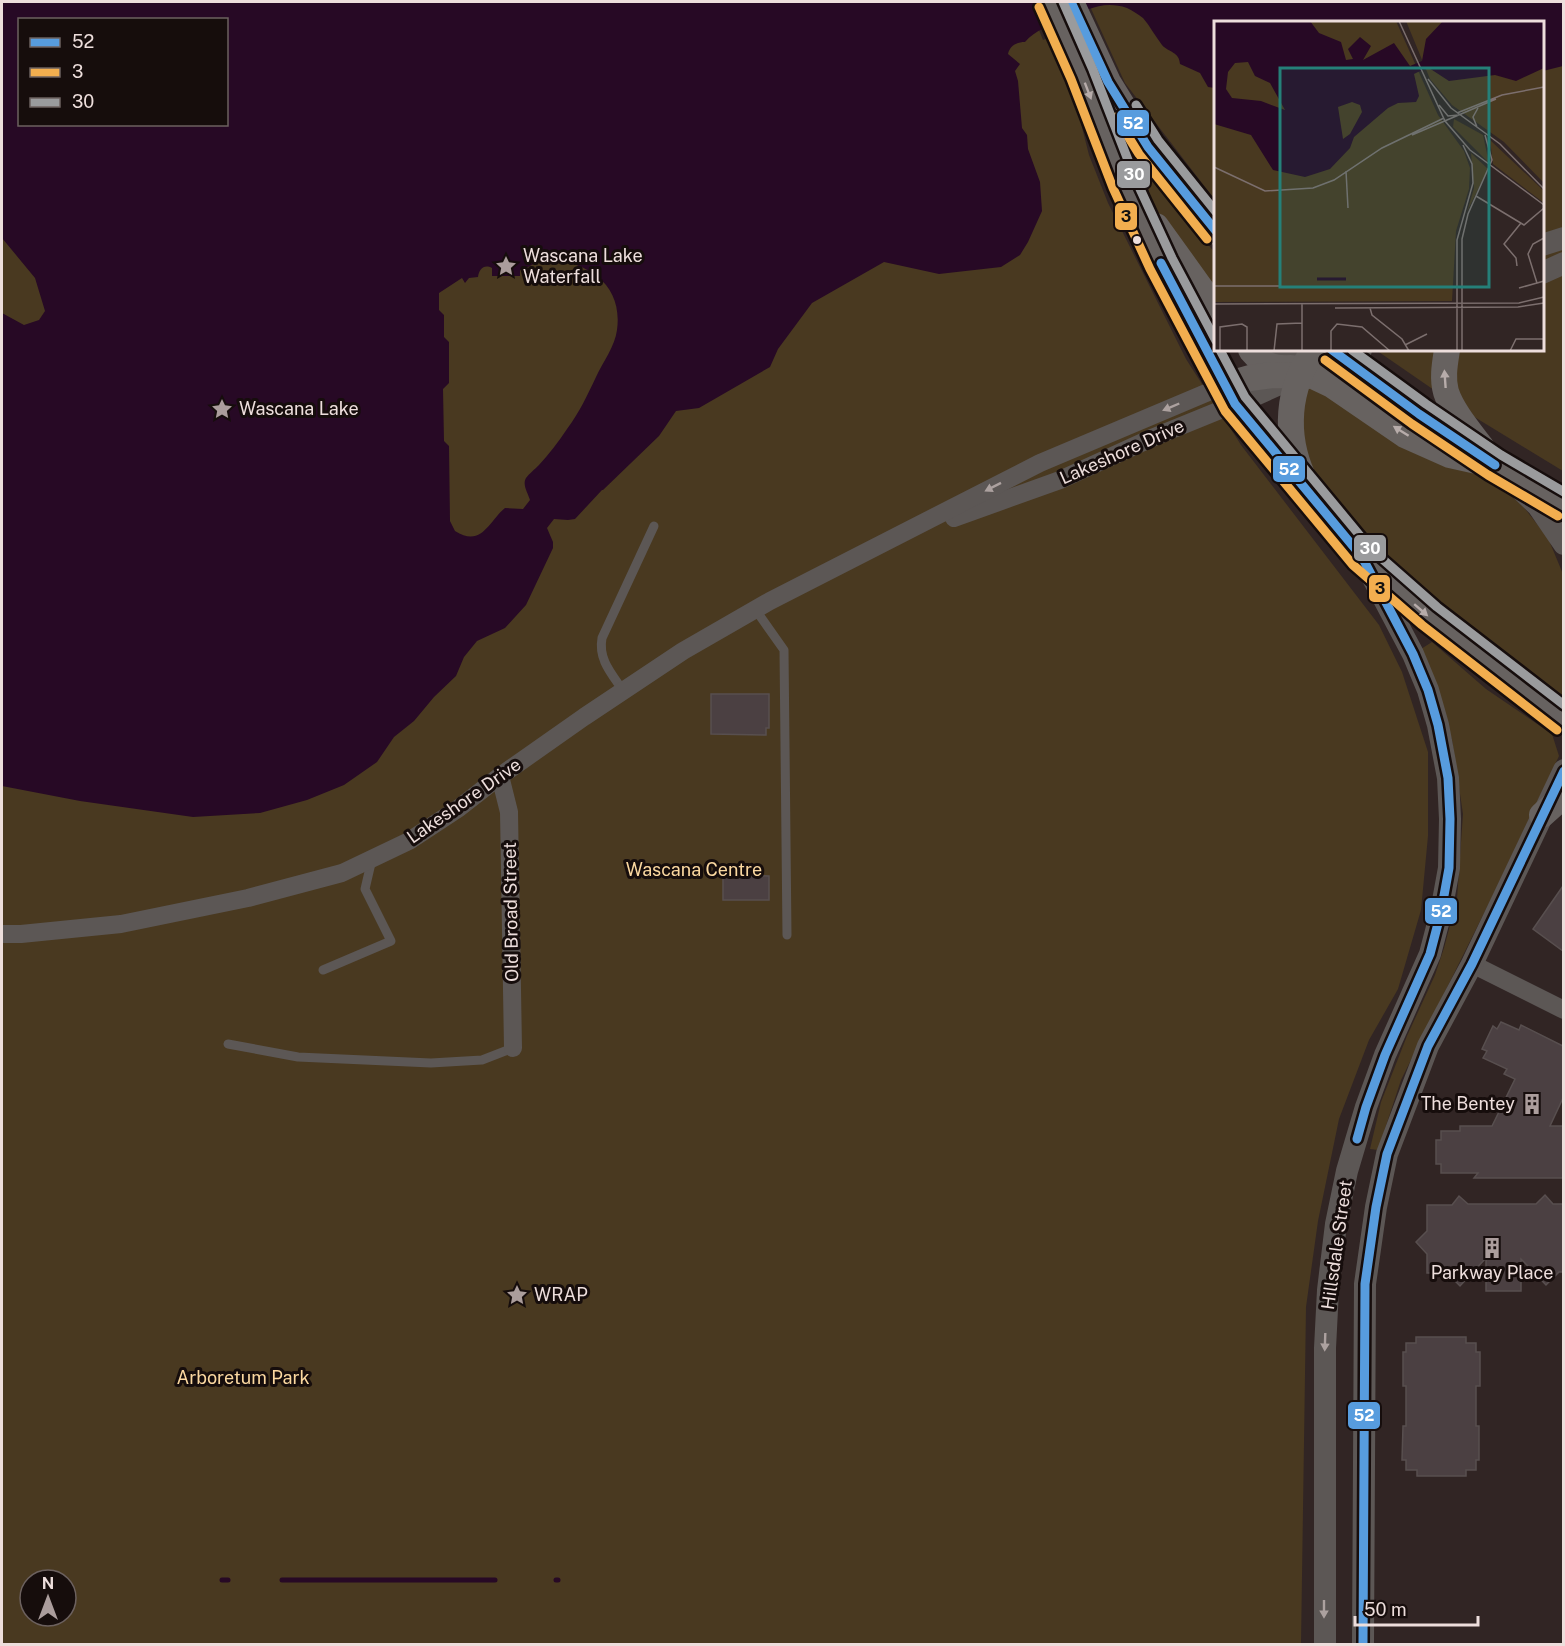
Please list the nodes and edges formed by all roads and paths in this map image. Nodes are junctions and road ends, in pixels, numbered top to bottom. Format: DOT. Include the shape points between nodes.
graph roads {
  1 [pos="1050,2"];
  2 [pos="1071,2"];
  3 [pos="1074,33"];
  4 [pos="1124,183"];
  5 [pos="1214,231"];
  6 [pos="1563,238"];
  7 [pos="1544,244"];
  8 [pos="1563,263"];
  9 [pos="1544,272"];
  10 [pos="1214,306"];
  11 [pos="1448,351"];
  12 [pos="1345,352"];
  13 [pos="1287,361"];
  14 [pos="1230,394"];
  15 [pos="1495,465"];
  16 [pos="1312,496"];
  17 [pos="1563,507"];
  18 [pos="654,526"];
  19 [pos="1563,544"];
  20 [pos="1362,557"];
  21 [pos="754,609"];
  22 [pos="624,692"];
  23 [pos="1563,721"];
  24 [pos="1563,770"];
  25 [pos="500,776"];
  26 [pos="1563,795"];
  27 [pos="1542,815"];
  28 [pos="372,859"];
  29 [pos="2,934"];
  30 [pos="787,935"];
  31 [pos="1472,964"];
  32 [pos="322,970"];
  33 [pos="1563,1010"];
  34 [pos="228,1044"];
  35 [pos="513,1048"];
  36 [pos="1325,1644"];
  37 [pos="1363,1644"];
  1 -- 3 [label="main road"];
  2 -- 3 [label="main road"];
  3 -- 4 [label="main road, one-way"];
  3 -- 5 [label="main road" via="1148,147"];
  4 -- 10 [label="main road"];
  4 -- 14 [label="main road"];
  6 -- 7 [label="street"];
  8 -- 9 [label="street"];
  15 -- 11 [label="main road, one-way" via="1461,420 1446,392"];
  12 -- 13 [label="main road"];
  12 -- 15 [label="main road" via="1419,414"];
  13 -- 14 [label="main road" via="1262,386"];
  15 -- 13 [label="main road, one-way" via="1450,454 1405,435 1326,381"];
  13 -- 16 [label="main road" via="1293,448"];
  14 -- 16 [label="main road"];
  14 -- 21 [label="street, Lakeshore Drive" via="1154,437 1060,480 879,545"];
  15 -- 17 [label="main road"];
  15 -- 19 [label="street" via="1538,506"];
  16 -- 20 [label="main road"];
  18 -- 22 [label="lane" via="600,648"];
  20 -- 23 [label="main road, one-way" via="1428,616"];
  20 -- 36 [label="street, Hillsdale Street, one-way" via="1413,654 1438,725 1448,778 1449,868 1430,954 1366,1107 1336,1224 1325,1348"];
  21 -- 22 [label="street, Lakeshore Drive"];
  21 -- 30 [label="lane" via="784,650"];
  22 -- 25 [label="street, Lakeshore Drive"];
  24 -- 27 [label="street, Hillsdale Street"];
  25 -- 28 [label="street, Lakeshore Drive" via="409,841"];
  25 -- 35 [label="street, Old Broad Street" via="509,812"];
  26 -- 27 [label="main road"];
  27 -- 31 [label="street, Hillsdale Street"];
  28 -- 29 [label="street, Lakeshore Drive" via="342,873 248,898 121,924"];
  28 -- 32 [label="lane" via="365,889 392,941"];
  31 -- 33 [label="street"];
  31 -- 37 [label="street, Hillsdale Street" via="1428,1046 1388,1154 1376,1207 1365,1284"];
  34 -- 35 [label="lane" via="298,1057 431,1063 482,1060"];
}
